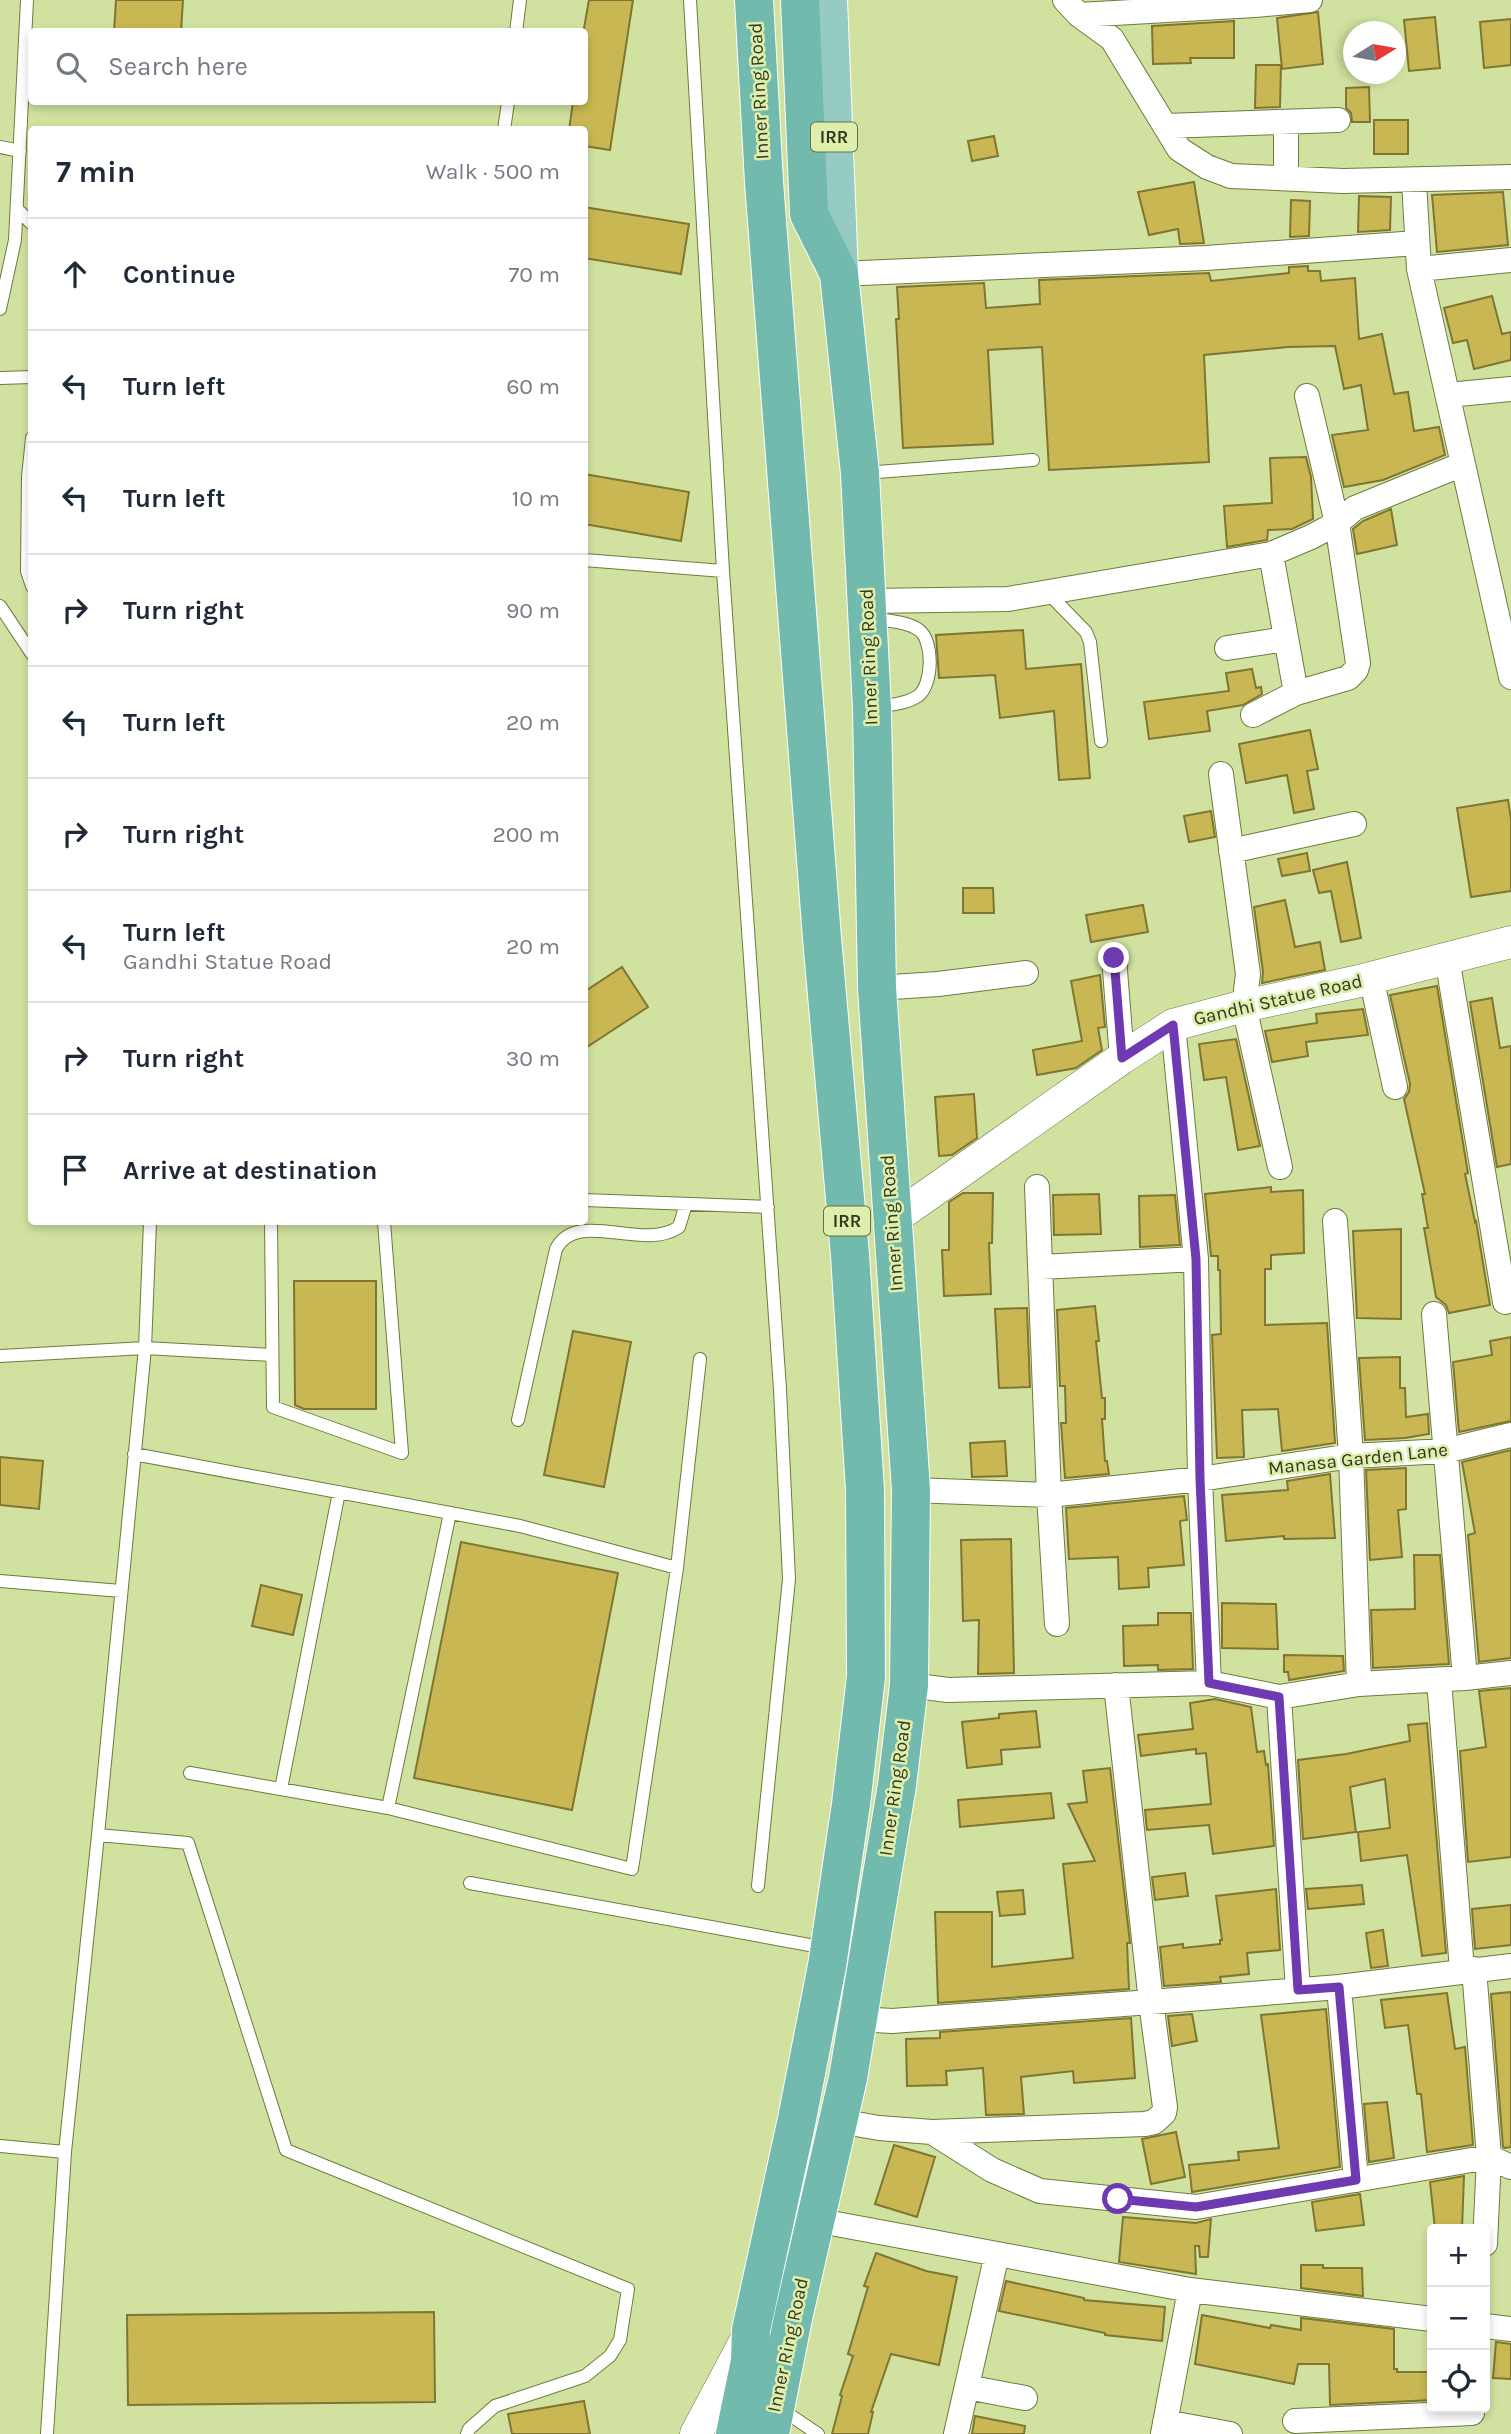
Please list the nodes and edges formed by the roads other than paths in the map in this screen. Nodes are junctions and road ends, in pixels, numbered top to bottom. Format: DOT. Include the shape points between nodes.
graph roads {
  1 [pos="27,0"];
  2 [pos="520,0"];
  3 [pos="690,0"];
  4 [pos="754,0"];
  5 [pos="800,0"];
  6 [pos="828,0"];
  7 [pos="1310,0"];
  8 [pos="1255,2"];
  9 [pos="1130,5"];
  10 [pos="1072,7"];
  11 [pos="516,28"];
  12 [pos="508,105"];
  13 [pos="1338,120"];
  14 [pos="1286,122"];
  15 [pos="505,126"];
  16 [pos="1165,126"];
  17 [pos="0,147"];
  18 [pos="20,151"];
  19 [pos="1511,177"];
  20 [pos="1286,178"];
  21 [pos="1414,181"];
  22 [pos="17,209"];
  23 [pos="28,220"];
  24 [pos="1417,243"];
  25 [pos="1511,260"];
  26 [pos="1419,269"];
  27 [pos="839,274"];
  28 [pos="0,309"];
  29 [pos="28,377"];
  30 [pos="0,378"];
  31 [pos="1511,389"];
  32 [pos="1448,395"];
  33 [pos="1307,396"];
  34 [pos="1032,460"];
  35 [pos="1463,464"];
  36 [pos="860,473"];
  37 [pos="28,477"];
  38 [pos="1337,523"];
  39 [pos="1271,554"];
  40 [pos="588,560"];
  41 [pos="723,571"];
  42 [pos="28,574"];
  43 [pos="1048,593"];
  44 [pos="0,607"];
  45 [pos="867,609"];
  46 [pos="1286,639"];
  47 [pos="28,648"];
  48 [pos="1227,648"];
  49 [pos="1511,677"];
  50 [pos="1296,693"];
  51 [pos="872,708"];
  52 [pos="1253,715"];
  53 [pos="1101,741"];
  54 [pos="1221,774"];
  55 [pos="1354,824"];
  56 [pos="1231,850"];
  57 [pos="1511,942"];
  58 [pos="1114,958"];
  59 [pos="1447,958"];
  60 [pos="1026,973"];
  61 [pos="1371,977"];
  62 [pos="877,988"];
  63 [pos="1244,1006"];
  64 [pos="1173,1025"];
  65 [pos="1122,1058"];
  66 [pos="1395,1087"];
  67 [pos="1280,1167"];
  68 [pos="1037,1187"];
  69 [pos="588,1200"];
  70 [pos="686,1204"];
  71 [pos="768,1207"];
  72 [pos="892,1220"];
  73 [pos="1335,1221"];
  74 [pos="150,1225"];
  75 [pos="271,1225"];
  76 [pos="384,1225"];
  77 [pos="1503,1237"];
  78 [pos="1196,1259"];
  79 [pos="1041,1267"];
  80 [pos="1505,1302"];
  81 [pos="1434,1314"];
  82 [pos="145,1348"];
  83 [pos="272,1355"];
  84 [pos="0,1356"];
  85 [pos="699,1359"];
  86 [pos="518,1420"];
  87 [pos="1511,1435"];
  88 [pos="1445,1451"];
  89 [pos="134,1454"];
  90 [pos="1351,1456"];
  91 [pos="1200,1479"];
  92 [pos="911,1490"];
  93 [pos="339,1492"];
  94 [pos="1049,1495"];
  95 [pos="450,1513"];
  96 [pos="677,1568"];
  97 [pos="0,1581"];
  98 [pos="121,1591"];
  99 [pos="1057,1623"];
  100 [pos="1511,1672"];
  101 [pos="1465,1678"];
  102 [pos="1439,1680"];
  103 [pos="1209,1683"];
  104 [pos="1359,1684"];
  105 [pos="909,1685"];
  106 [pos="1116,1685"];
  107 [pos="1279,1697"];
  108 [pos="190,1773"];
  109 [pos="281,1789"];
  110 [pos="388,1808"];
  111 [pos="98,1835"];
  112 [pos="470,1883"];
  113 [pos="758,1886"];
  114 [pos="830,1949"];
  115 [pos="1511,1966"];
  116 [pos="1468,1970"];
  117 [pos="1339,1987"];
  118 [pos="1298,1990"];
  119 [pos="1151,2002"];
  120 [pos="858,2019"];
  121 [pos="839,2121"];
  122 [pos="932,2132"];
  123 [pos="0,2146"];
  124 [pos="65,2152"];
  125 [pos="1500,2162"];
  126 [pos="1356,2180"];
  127 [pos="815,2220"];
  128 [pos="1489,2224"];
  129 [pos="997,2254"];
  130 [pos="1190,2290"];
  131 [pos="1427,2318"];
  132 [pos="1490,2327"];
  133 [pos="1511,2329"];
  134 [pos="751,2330"];
  135 [pos="967,2387"];
  136 [pos="1025,2398"];
  137 [pos="1472,2418"];
  138 [pos="772,2419"];
  139 [pos="1295,2421"];
  140 [pos="1164,2428"];
  141 [pos="47,2434"];
  142 [pos="467,2434"];
  143 [pos="696,2434"];
  144 [pos="735,2434"];
  145 [pos="818,2434"];
  146 [pos="956,2434"];
  147 [pos="1230,2434"];
  1 -- 18 [label="lane"];
  2 -- 11 [label="lane"];
  3 -- 41 [label="lane"];
  4 -- 114 [label="highway, Inner Ring Road / IRR" via="764,182 866,1490 866,1677"];
  5 -- 27 [label="highway" via="809,214"];
  6 -- 27 [label="main road, Inner Ring Road / IRR"];
  7 -- 8 [label="street"];
  8 -- 9 [label="street"];
  9 -- 10 [label="street"];
  10 -- 16 [label="street" via="1112,39"];
  12 -- 15 [label="lane"];
  13 -- 14 [label="street"];
  14 -- 16 [label="street"];
  14 -- 20 [label="street"];
  16 -- 20 [label="street" via="1179,149 1207,167 1231,176"];
  17 -- 18 [label="lane"];
  18 -- 22 [label="lane"];
  19 -- 21 [label="street"];
  20 -- 21 [label="street"];
  21 -- 24 [label="street"];
  22 -- 23 [label="lane"];
  22 -- 28 [label="lane"];
  24 -- 26 [label="street"];
  24 -- 27 [label="street" via="1206,258"];
  25 -- 26 [label="street"];
  26 -- 32 [label="street"];
  27 -- 36 [label="highway, Inner Ring Road / IRR"];
  29 -- 30 [label="lane"];
  31 -- 32 [label="street"];
  32 -- 35 [label="street"];
  33 -- 38 [label="street"];
  34 -- 36 [label="lane"];
  35 -- 38 [label="street" via="1355,508"];
  35 -- 49 [label="street"];
  36 -- 45 [label="highway, Inner Ring Road / IRR"];
  37 -- 42 [label="lane"];
  38 -- 39 [label="street"];
  38 -- 50 [label="street" via="1358,663 1348,678"];
  39 -- 43 [label="street"];
  39 -- 46 [label="street"];
  40 -- 41 [label="lane"];
  41 -- 71 [label="lane"];
  43 -- 45 [label="street"];
  43 -- 53 [label="lane" via="1090,642"];
  44 -- 47 [label="lane"];
  45 -- 51 [label="highway, Inner Ring Road / IRR"];
  45 -- 51 [label="lane" via="916,628 925,635 929,651 927,686 919,695"];
  46 -- 48 [label="street"];
  46 -- 50 [label="street"];
  50 -- 52 [label="street"];
  51 -- 62 [label="highway, Inner Ring Road / IRR"];
  54 -- 56 [label="street"];
  55 -- 56 [label="street"];
  56 -- 63 [label="street" via="1248,974"];
  57 -- 59 [label="street, Gandhi Statue Road"];
  58 -- 65 [label="street"];
  59 -- 61 [label="street, Gandhi Statue Road"];
  59 -- 77 [label="street"];
  60 -- 62 [label="street"];
  61 -- 63 [label="street, Gandhi Statue Road"];
  61 -- 66 [label="street"];
  62 -- 72 [label="highway, Inner Ring Road / IRR"];
  63 -- 64 [label="street, Gandhi Statue Road"];
  63 -- 67 [label="street"];
  64 -- 65 [label="street, Gandhi Statue Road"];
  64 -- 78 [label="street"];
  65 -- 72 [label="street, Gandhi Statue Road"];
  68 -- 79 [label="street"];
  69 -- 70 [label="lane"];
  70 -- 71 [label="lane"];
  70 -- 86 [label="lane" via="678,1227 661,1236 603,1229 568,1235 559,1242"];
  71 -- 113 [label="lane" via="789,1579"];
  72 -- 92 [label="highway, Inner Ring Road / IRR"];
  73 -- 90 [label="street"];
  74 -- 82 [label="lane"];
  75 -- 83 [label="lane"];
  76 -- 83 [label="lane" via="402,1453 273,1407"];
  77 -- 80 [label="street"];
  78 -- 79 [label="street"];
  78 -- 91 [label="street"];
  79 -- 94 [label="street"];
  81 -- 88 [label="street"];
  82 -- 83 [label="lane"];
  82 -- 84 [label="lane"];
  82 -- 89 [label="lane"];
  85 -- 96 [label="lane"];
  87 -- 88 [label="street, Manasa Garden Lane"];
  88 -- 90 [label="street, Manasa Garden Lane"];
  88 -- 101 [label="street"];
  89 -- 93 [label="lane"];
  89 -- 98 [label="lane"];
  90 -- 91 [label="street, Manasa Garden Lane"];
  90 -- 104 [label="street"];
  91 -- 94 [label="street, Manasa Garden Lane"];
  91 -- 103 [label="street"];
  92 -- 94 [label="street, Manasa Garden Lane"];
  92 -- 105 [label="highway, Inner Ring Road / IRR"];
  93 -- 95 [label="lane"];
  93 -- 109 [label="lane"];
  94 -- 99 [label="street"];
  95 -- 96 [label="lane" via="520,1526"];
  95 -- 110 [label="lane"];
  96 -- 110 [label="lane" via="632,1868"];
  97 -- 98 [label="lane"];
  98 -- 111 [label="lane"];
  100 -- 101 [label="street"];
  101 -- 102 [label="street"];
  102 -- 104 [label="street"];
  102 -- 116 [label="street"];
  103 -- 106 [label="street"];
  103 -- 107 [label="street"];
  104 -- 107 [label="street"];
  105 -- 106 [label="street" via="948,1690"];
  105 -- 120 [label="highway, Inner Ring Road / IRR"];
  106 -- 119 [label="street"];
  107 -- 118 [label="street"];
  108 -- 109 [label="lane"];
  109 -- 110 [label="lane"];
  111 -- 124 [label="lane"];
  111 -- 142 [label="lane" via="188,1843 286,2150 628,2289 620,2340 610,2356 585,2376 495,2406"];
  112 -- 114 [label="lane"];
  114 -- 134 [label="highway, Inner Ring Road / IRR"];
  115 -- 116 [label="street"];
  116 -- 117 [label="street"];
  116 -- 125 [label="street"];
  117 -- 118 [label="street"];
  117 -- 126 [label="street"];
  118 -- 119 [label="street"];
  119 -- 120 [label="street" via="892,2021"];
  119 -- 122 [label="street" via="1165,2106 1154,2122"];
  120 -- 121 [label="highway, Inner Ring Road / IRR"];
  121 -- 122 [label="street"];
  121 -- 127 [label="highway, Inner Ring Road / IRR"];
  122 -- 126 [label="street" via="992,2170 1040,2192 1196,2207"];
  123 -- 124 [label="lane"];
  124 -- 141 [label="lane"];
  125 -- 126 [label="street"];
  125 -- 128 [label="street"];
  127 -- 129 [label="street"];
  127 -- 138 [label="highway, Inner Ring Road / IRR"];
  129 -- 130 [label="street"];
  129 -- 135 [label="street"];
  130 -- 131 [label="street"];
  130 -- 140 [label="street"];
  132 -- 133 [label="street"];
  134 -- 143 [label="street"];
  134 -- 144 [label="highway, Inner Ring Road / IRR" via="750,2361"];
  135 -- 136 [label="street"];
  135 -- 146 [label="street"];
  137 -- 139 [label="street"];
  138 -- 145 [label="lane"];
  140 -- 147 [label="street"];
}
